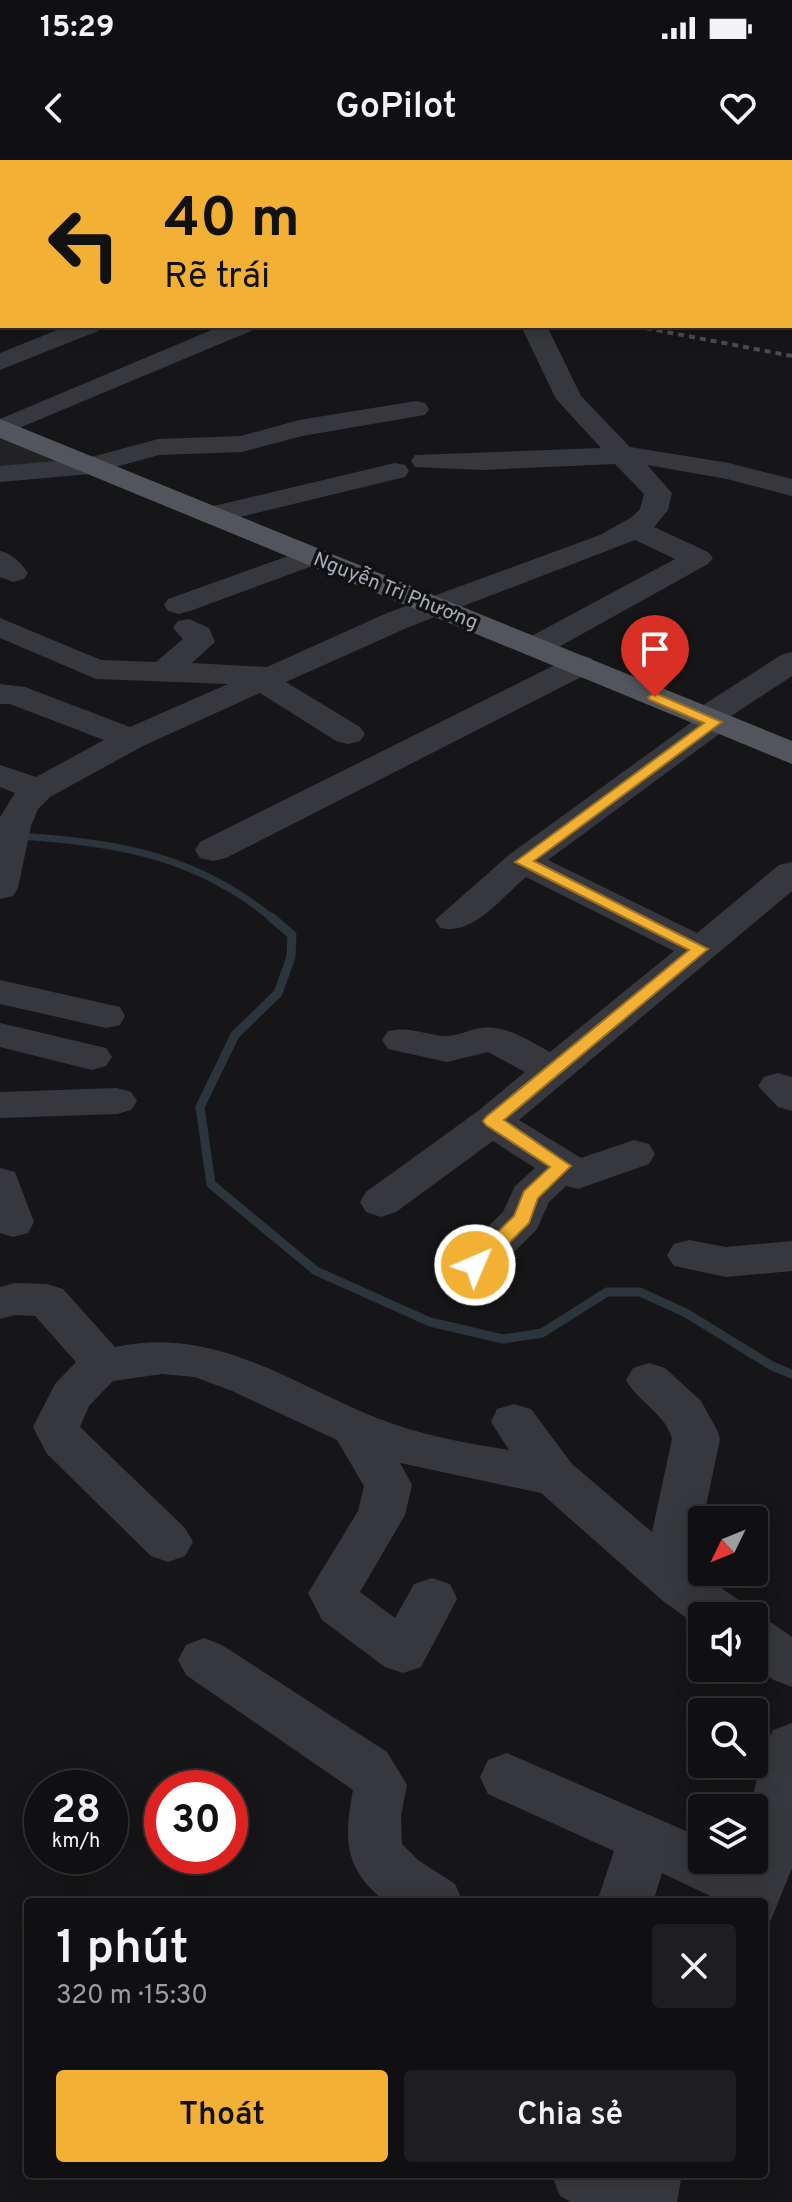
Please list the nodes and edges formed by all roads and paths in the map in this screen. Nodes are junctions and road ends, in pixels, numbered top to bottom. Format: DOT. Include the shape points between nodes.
graph roads {
  1 [pos="84,328"];
  2 [pos="237,328"];
  3 [pos="535,328"];
  4 [pos="0,362"];
  5 [pos="416,409"];
  6 [pos="241,413"];
  7 [pos="634,423"];
  8 [pos="1,428"];
  9 [pos="596,428"];
  10 [pos="258,439"];
  11 [pos="622,455"];
  12 [pos="425,461"];
  13 [pos="90,466"];
  14 [pos="395,471"];
  15 [pos="0,474"];
  16 [pos="792,488"];
  17 [pos="211,515"];
  18 [pos="634,529"];
  19 [pos="313,556"];
  20 [pos="433,605"];
  21 [pos="0,627"];
  22 [pos="535,647"];
  23 [pos="792,662"];
  24 [pos="580,665"];
  25 [pos="164,671"];
  26 [pos="269,679"];
  27 [pos="0,694"];
  28 [pos="710,720"];
  29 [pos="348,734"];
  30 [pos="131,739"];
  31 [pos="792,753"];
  32 [pos="0,775"];
  33 [pos="38,790"];
  34 [pos="213,850"];
  35 [pos="523,862"];
  36 [pos="792,873"];
  37 [pos="0,888"];
  38 [pos="453,920"];
  39 [pos="700,949"];
  40 [pos="0,992"];
  41 [pos="106,1016"];
  42 [pos="0,1035"];
  43 [pos="402,1040"];
  44 [pos="92,1057"];
  45 [pos="554,1071"];
  46 [pos="117,1101"];
  47 [pos="0,1105"];
  48 [pos="492,1121"];
  49 [pos="634,1154"];
  50 [pos="562,1166"];
  51 [pos="0,1182"];
  52 [pos="381,1202"];
  53 [pos="13,1222"];
  54 [pos="689,1255"];
  55 [pos="792,1256"];
  56 [pos="475,1265"];
  57 [pos="0,1303"];
  58 [pos="98,1368"];
  59 [pos="649,1380"];
  60 [pos="514,1422"];
  61 [pos="353,1427"];
  62 [pos="555,1477"];
  63 [pos="168,1542"];
  64 [pos="667,1575"];
  65 [pos="432,1599"];
  66 [pos="703,1602"];
  67 [pos="768,1648"];
  68 [pos="204,1660"];
  69 [pos="792,1665"];
  70 [pos="792,1746"];
  71 [pos="507,1777"];
  72 [pos="645,1841"];
  73 [pos="754,1895"];
  74 [pos="429,1898"];
  75 [pos="626,1898"];
  76 [pos="589,2178"];
  77 [pos="650,2178"];
  78 [pos="633,2202"];
  79 [pos="646,2202"];
  1 -- 4 [label="street"];
  2 -- 8 [label="street"];
  3 -- 9 [label="street" via="569,399"];
  5 -- 10 [label="street"];
  6 -- 10 [label="street"];
  7 -- 9 [label="street"];
  8 -- 13 [label="main road, Nguyễn Tri Phương"];
  9 -- 11 [label="street"];
  10 -- 13 [label="street" via="214,447 152,448"];
  11 -- 12 [label="street"];
  11 -- 16 [label="street" via="660,457"];
  11 -- 18 [label="street" via="658,493 651,512"];
  13 -- 15 [label="street"];
  13 -- 17 [label="main road, Nguyễn Tri Phương"];
  14 -- 17 [label="street"];
  17 -- 19 [label="main road, Nguyễn Tri Phương"];
  18 -- 20 [label="street"];
  18 -- 22 [label="street" via="698,558"];
  19 -- 20 [label="main road, Nguyễn Tri Phương"];
  19 -- 25 [label="street" via="184,616 199,642"];
  20 -- 22 [label="main road, Nguyễn Tri Phương"];
  20 -- 26 [label="street"];
  21 -- 25 [label="street" via="96,669"];
  22 -- 24 [label="main road, Nguyễn Tri Phương"];
  23 -- 28 [label="street"];
  24 -- 28 [label="main road, Nguyễn Tri Phương"];
  24 -- 34 [label="street"];
  25 -- 26 [label="street"];
  26 -- 29 [label="street"];
  26 -- 30 [label="street"];
  27 -- 30 [label="street" via="14,694"];
  28 -- 31 [label="main road, Nguyễn Tri Phương"];
  28 -- 35 [label="street"];
  30 -- 33 [label="street"];
  32 -- 33 [label="street"];
  33 -- 37 [label="street" via="22,805"];
  35 -- 38 [label="street"];
  35 -- 39 [label="street"];
  36 -- 39 [label="street"];
  39 -- 45 [label="street"];
  40 -- 41 [label="street"];
  42 -- 44 [label="street"];
  43 -- 45 [label="street" via="447,1049 495,1040"];
  45 -- 48 [label="street"];
  46 -- 47 [label="street"];
  48 -- 50 [label="street"];
  48 -- 52 [label="street"];
  49 -- 50 [label="street" via="578,1175"];
  50 -- 56 [label="street" via="530,1196 522,1219"];
  51 -- 53 [label="street"];
  54 -- 55 [label="street" via="726,1262"];
  57 -- 58 [label="street" via="47,1300 99,1358"];
  58 -- 61 [label="street" via="172,1357 194,1362"];
  58 -- 63 [label="street" via="71,1396 56,1427 64,1441"];
  59 -- 64 [label="street" via="685,1414 696,1439"];
  60 -- 62 [label="street"];
  61 -- 62 [label="street" via="409,1447"];
  61 -- 65 [label="street" via="388,1485 381,1515 333,1593 340,1605 403,1652"];
  62 -- 64 [label="street"];
  64 -- 66 [label="street"];
  67 -- 69 [label="street"];
  68 -- 74 [label="street" via="368,1769 380,1785 373,1847 390,1873"];
  70 -- 73 [label="street" via="771,1851"];
  71 -- 72 [label="street"];
  72 -- 73 [label="street"];
  72 -- 75 [label="street"];
  76 -- 78 [label="street"];
  77 -- 79 [label="street"];
}
